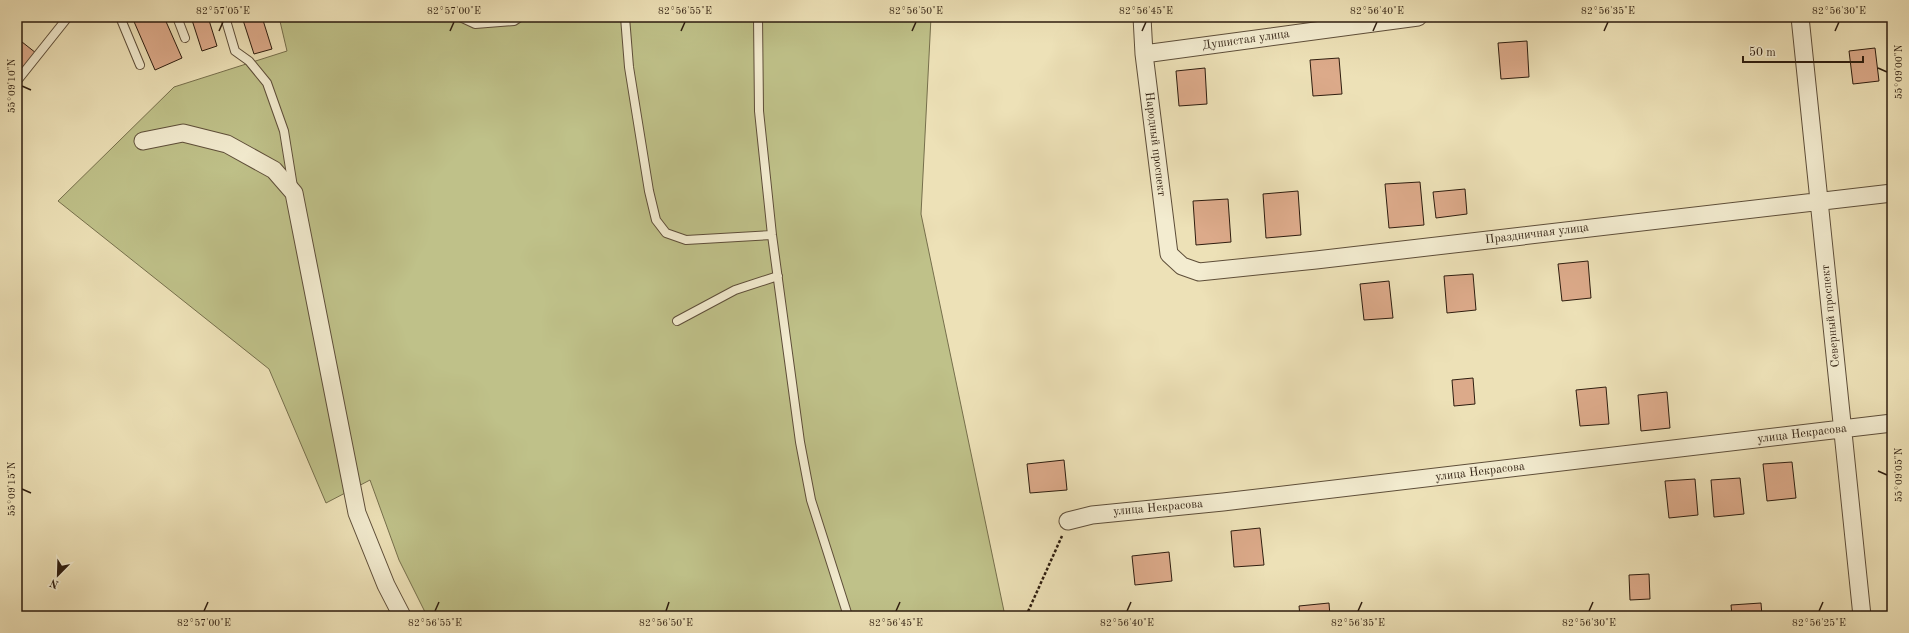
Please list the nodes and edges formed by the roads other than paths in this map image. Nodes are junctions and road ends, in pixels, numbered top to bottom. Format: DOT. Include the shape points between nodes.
graph roads {
  1 [pos="68,17"];
  2 [pos="120,17"];
  3 [pos="177,17"];
  4 [pos="225,17"];
  5 [pos="460,17"];
  6 [pos="520,17"];
  7 [pos="625,17"];
  8 [pos="758,17"];
  9 [pos="1142,17"];
  10 [pos="1418,17"];
  11 [pos="1800,17"];
  12 [pos="185,38"];
  13 [pos="1144,54"];
  14 [pos="140,65"];
  15 [pos="17,81"];
  16 [pos="143,141"];
  17 [pos="294,193"];
  18 [pos="1892,193"];
  19 [pos="1819,202"];
  20 [pos="772,236"];
  21 [pos="1182,266"];
  22 [pos="778,276"];
  23 [pos="677,321"];
  24 [pos="1892,423"];
  25 [pos="1842,430"];
  26 [pos="1068,521"];
  27 [pos="402,616"];
  28 [pos="848,616"];
  29 [pos="1862,616"];
  1 -- 15 [label="lane"];
  2 -- 14 [label="lane"];
  3 -- 12 [label="lane"];
  4 -- 17 [label="lane" via="235,51 249,61 267,83 284,131"];
  5 -- 6 [label="lane" via="475,24 514,21"];
  7 -- 20 [label="lane" via="629,67 656,220 666,233 686,240"];
  8 -- 20 [label="lane" via="759,111"];
  9 -- 13 [label="street, Народный проспект"];
  10 -- 13 [label="street, Душистая улица"];
  11 -- 19 [label="street, Северный проспект"];
  13 -- 21 [label="street, Народный проспект" via="1169,254"];
  16 -- 17 [label="street" via="183,133 227,144 274,170"];
  17 -- 27 [label="street" via="357,513 386,585"];
  18 -- 19 [label="street, Праздничная улица"];
  19 -- 21 [label="street, Праздничная улица" via="1199,272"];
  19 -- 25 [label="street, Северный проспект"];
  20 -- 22 [label="lane"];
  22 -- 23 [label="lane" via="735,290"];
  22 -- 28 [label="lane" via="800,442 811,500"];
  24 -- 25 [label="street, улица Некрасова"];
  25 -- 26 [label="street, улица Некрасова" via="1223,502 1092,514"];
  25 -- 29 [label="street, Северный проспект"];
}
